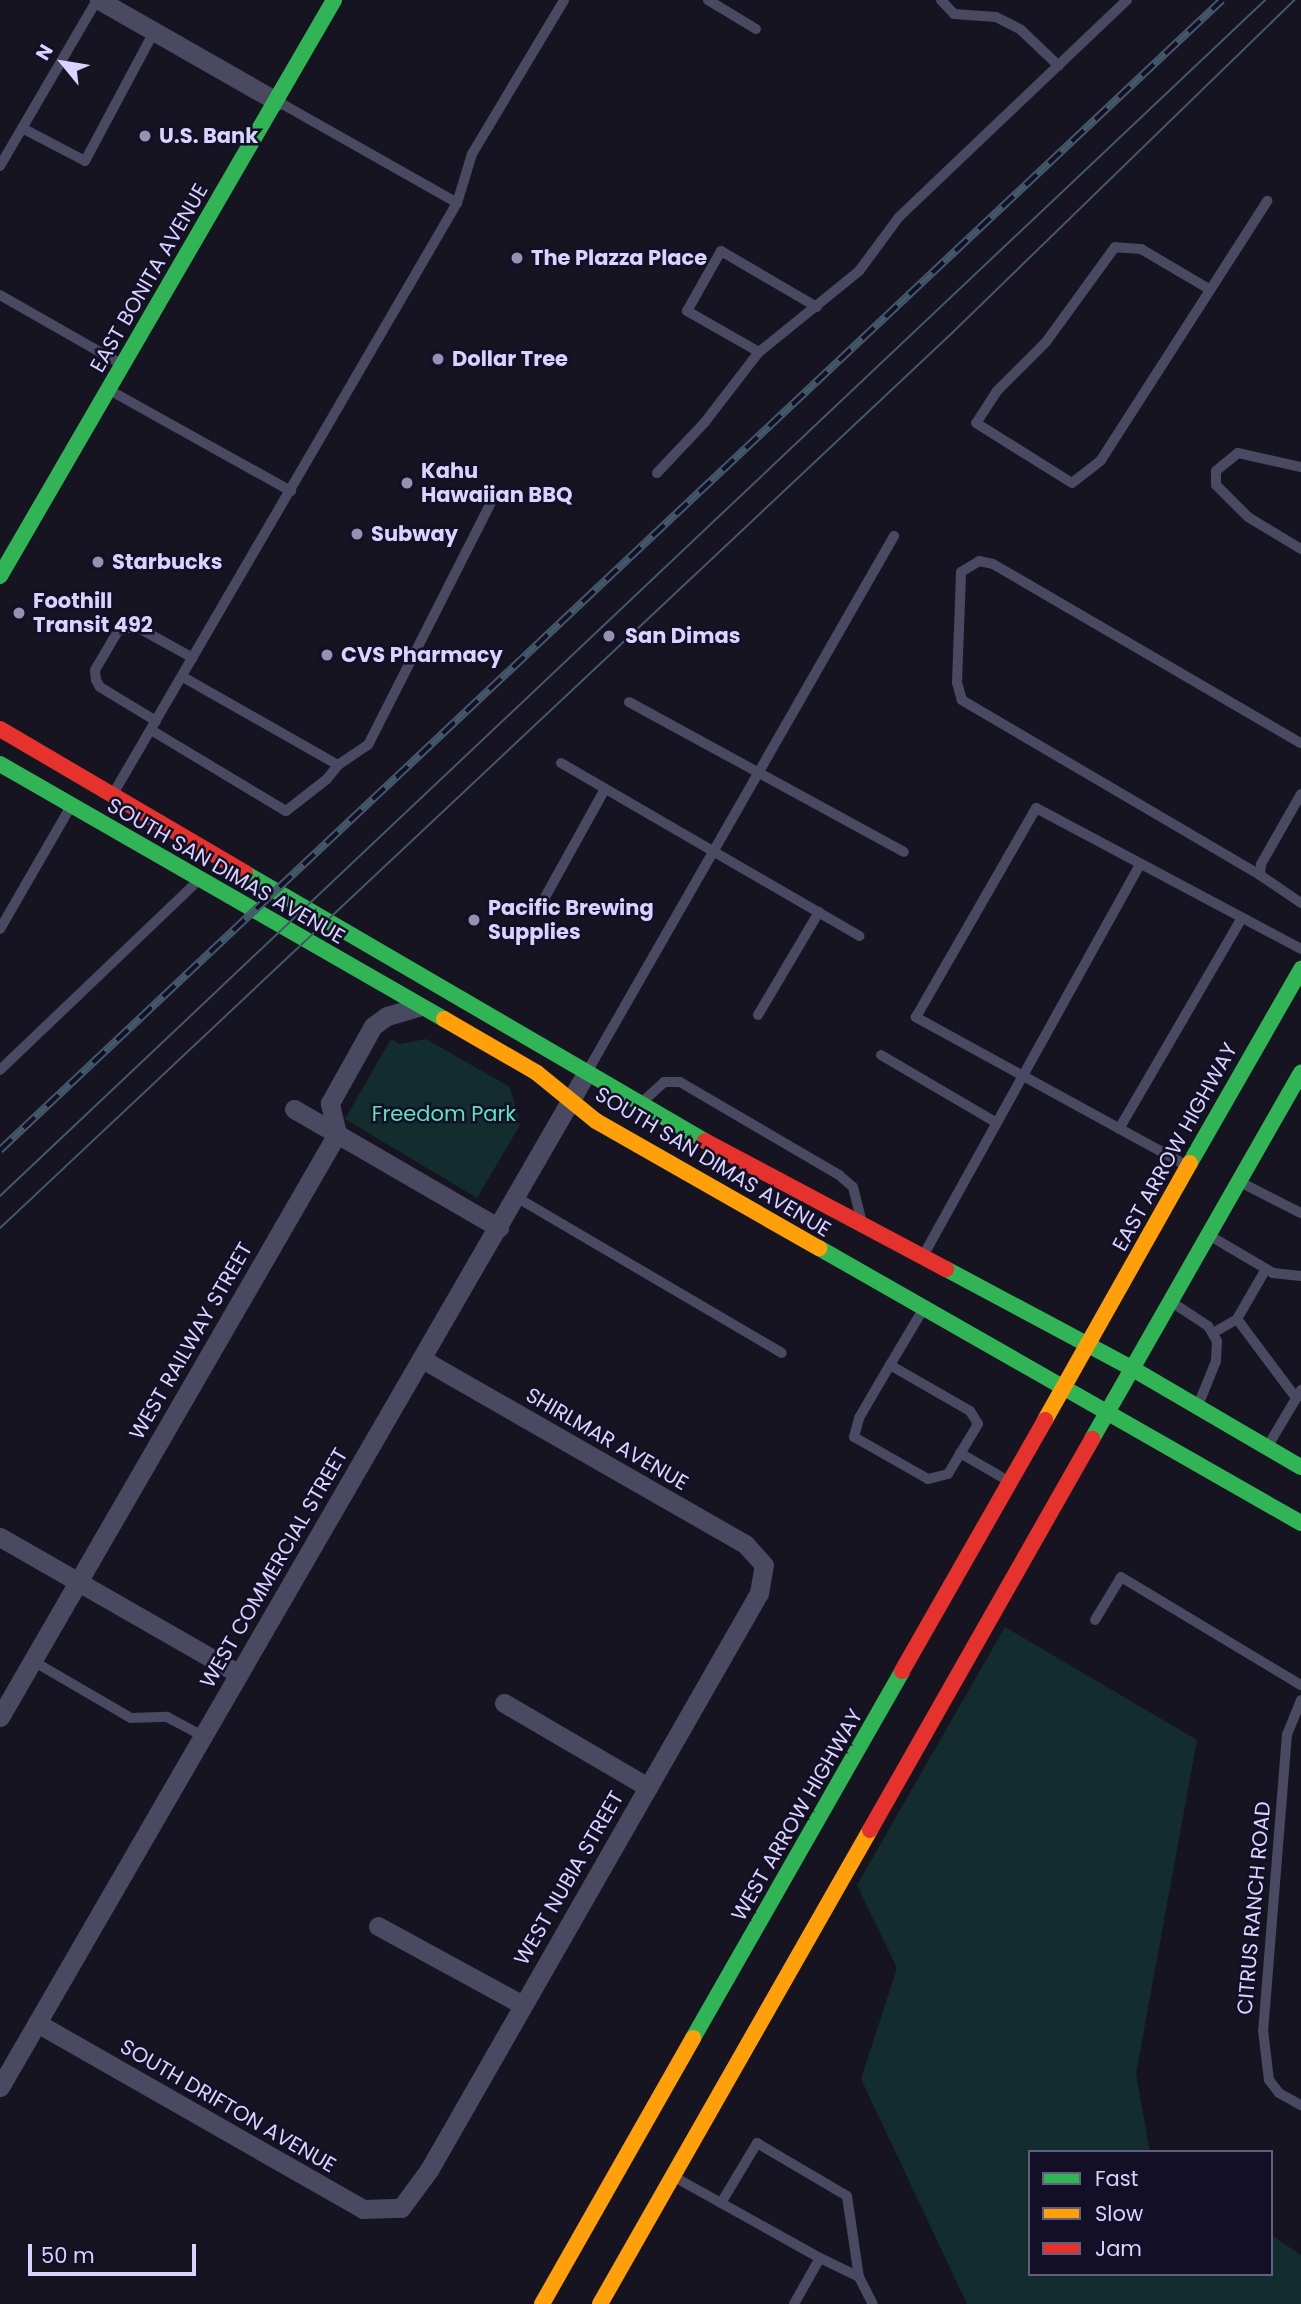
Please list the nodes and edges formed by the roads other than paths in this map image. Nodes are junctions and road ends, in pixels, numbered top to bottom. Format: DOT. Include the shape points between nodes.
graph roads {
  1 [pos="98,0"];
  2 [pos="334,0"];
  3 [pos="565,0"];
  4 [pos="708,0"];
  5 [pos="941,0"];
  6 [pos="1127,0"];
  7 [pos="756,29"];
  8 [pos="154,32"];
  9 [pos="1059,66"];
  10 [pos="276,101"];
  11 [pos="22,128"];
  12 [pos="0,166"];
  13 [pos="1267,201"];
  14 [pos="457,203"];
  15 [pos="1209,289"];
  16 [pos="0,295"];
  17 [pos="817,307"];
  18 [pos="759,352"];
  19 [pos="122,365"];
  20 [pos="108,389"];
  21 [pos="1301,467"];
  22 [pos="657,473"];
  23 [pos="291,491"];
  24 [pos="491,503"];
  25 [pos="894,536"];
  26 [pos="1301,549"];
  27 [pos="0,576"];
  28 [pos="193,658"];
  29 [pos="183,677"];
  30 [pos="629,702"];
  31 [pos="153,725"];
  32 [pos="0,729"];
  33 [pos="1301,743"];
  34 [pos="561,763"];
  35 [pos="0,764"];
  36 [pos="338,765"];
  37 [pos="760,776"];
  38 [pos="605,789"];
  39 [pos="112,794"];
  40 [pos="1301,794"];
  41 [pos="72,806"];
  42 [pos="904,852"];
  43 [pos="715,853"];
  44 [pos="1140,864"];
  45 [pos="1261,875"];
  46 [pos="199,880"];
  47 [pos="544,899"];
  48 [pos="1301,903"];
  49 [pos="819,912"];
  50 [pos="1242,918"];
  51 [pos="0,929"];
  52 [pos="860,936"];
  53 [pos="1301,949"];
  54 [pos="1301,969"];
  55 [pos="418,1006"];
  56 [pos="758,1015"];
  57 [pos="881,1055"];
  58 [pos="0,1070"];
  59 [pos="587,1072"];
  60 [pos="1301,1072"];
  61 [pos="1024,1076"];
  62 [pos="572,1101"];
  63 [pos="640,1106"];
  64 [pos="294,1109"];
  65 [pos="997,1123"];
  66 [pos="1119,1129"];
  67 [pos="337,1134"];
  68 [pos="1188,1167"];
  69 [pos="1238,1181"];
  70 [pos="516,1197"];
  71 [pos="1301,1213"];
  72 [pos="861,1223"];
  73 [pos="499,1228"];
  74 [pos="1208,1235"];
  75 [pos="923,1256"];
  76 [pos="1266,1269"];
  77 [pos="1301,1276"];
  78 [pos="1170,1300"];
  79 [pos="923,1311"];
  80 [pos="1237,1319"];
  81 [pos="1213,1333"];
  82 [pos="1089,1347"];
  83 [pos="782,1353"];
  84 [pos="422,1359"];
  85 [pos="890,1366"];
  86 [pos="1133,1369"];
  87 [pos="1063,1390"];
  88 [pos="1299,1394"];
  89 [pos="1199,1405"];
  90 [pos="1107,1415"];
  91 [pos="1268,1446"];
  92 [pos="960,1454"];
  93 [pos="1301,1467"];
  94 [pos="1011,1483"];
  95 [pos="1301,1523"];
  96 [pos="0,1537"];
  97 [pos="764,1565"];
  98 [pos="78,1582"];
  99 [pos="1095,1620"];
  100 [pos="33,1661"];
  101 [pos="239,1674"];
  102 [pos="1301,1685"];
  103 [pos="1301,1700"];
  104 [pos="504,1703"];
  105 [pos="0,1717"];
  106 [pos="203,1736"];
  107 [pos="648,1787"];
  108 [pos="378,1926"];
  109 [pos="523,2005"];
  110 [pos="37,2023"];
  111 [pos="0,2087"];
  112 [pos="1301,2105"];
  113 [pos="672,2176"];
  114 [pos="722,2203"];
  115 [pos="401,2208"];
  116 [pos="820,2258"];
  117 [pos="859,2277"];
  118 [pos="542,2304"];
  119 [pos="600,2304"];
  120 [pos="794,2304"];
  121 [pos="873,2304"];
  1 -- 8 [label="street"];
  1 -- 11 [label="lane"];
  2 -- 10 [label="main road, EAST BONITA AVENUE"];
  3 -- 14 [label="lane" via="472,154"];
  4 -- 7 [label="lane"];
  5 -- 9 [label="lane" via="954,14 996,17 1021,30"];
  6 -- 9 [label="lane"];
  8 -- 10 [label="street"];
  8 -- 11 [label="lane" via="85,161"];
  9 -- 17 [label="lane" via="899,217 859,271"];
  10 -- 14 [label="lane"];
  10 -- 19 [label="main road, EAST BONITA AVENUE"];
  11 -- 12 [label="lane"];
  13 -- 15 [label="lane"];
  14 -- 23 [label="lane"];
  15 -- 15 [label="lane" via="1101,460 1072,483 976,422 998,391 1046,342 1115,247 1141,249"];
  16 -- 19 [label="lane"];
  17 -- 18 [label="lane"];
  17 -- 18 [label="lane" via="721,251 687,311"];
  18 -- 22 [label="lane" via="705,422"];
  19 -- 20 [label="main road, EAST BONITA AVENUE"];
  20 -- 23 [label="lane"];
  20 -- 27 [label="main road, EAST BONITA AVENUE"];
  21 -- 26 [label="lane" via="1238,453 1216,471 1216,485 1248,517"];
  23 -- 28 [label="lane"];
  24 -- 36 [label="lane" via="368,745"];
  25 -- 37 [label="lane"];
  28 -- 29 [label="lane"];
  28 -- 31 [label="lane" via="135,626 126,626 112,641 95,670 100,687"];
  29 -- 31 [label="lane"];
  29 -- 36 [label="lane"];
  30 -- 37 [label="lane"];
  31 -- 36 [label="lane" via="286,810"];
  31 -- 39 [label="lane"];
  32 -- 39 [label="main road, SOUTH SAN DIMAS AVENUE"];
  33 -- 45 [label="lane" via="993,565 979,561 961,572 957,683 962,700"];
  34 -- 38 [label="lane"];
  35 -- 41 [label="main road, SOUTH SAN DIMAS AVENUE"];
  37 -- 42 [label="lane"];
  37 -- 43 [label="lane"];
  38 -- 43 [label="lane"];
  38 -- 47 [label="lane"];
  39 -- 59 [label="main road, SOUTH SAN DIMAS AVENUE"];
  40 -- 45 [label="lane" via="1261,864"];
  41 -- 46 [label="main road, SOUTH SAN DIMAS AVENUE"];
  41 -- 51 [label="lane"];
  43 -- 49 [label="lane"];
  43 -- 59 [label="lane"];
  44 -- 50 [label="lane"];
  44 -- 61 [label="lane"];
  44 -- 61 [label="lane" via="1036,808 916,1017"];
  45 -- 48 [label="lane"];
  46 -- 55 [label="main road, SOUTH SAN DIMAS AVENUE"];
  46 -- 58 [label="lane"];
  49 -- 52 [label="lane"];
  49 -- 56 [label="lane"];
  50 -- 53 [label="lane"];
  50 -- 66 [label="lane"];
  54 -- 68 [label="main road, EAST ARROW HIGHWAY"];
  55 -- 62 [label="main road, SOUTH SAN DIMAS AVENUE" via="537,1073"];
  55 -- 67 [label="street" via="373,1026 330,1103"];
  57 -- 65 [label="lane"];
  59 -- 62 [label="street, WEST COMMERCIAL STREET"];
  59 -- 63 [label="main road, SOUTH SAN DIMAS AVENUE"];
  60 -- 69 [label="main road"];
  61 -- 65 [label="lane"];
  61 -- 66 [label="lane"];
  62 -- 70 [label="street, WEST COMMERCIAL STREET"];
  62 -- 79 [label="main road, SOUTH SAN DIMAS AVENUE" via="596,1121"];
  63 -- 72 [label="main road, SOUTH SAN DIMAS AVENUE"];
  63 -- 72 [label="lane" via="649,1092 664,1082 680,1082 839,1175 853,1187"];
  64 -- 67 [label="street"];
  65 -- 75 [label="lane"];
  66 -- 68 [label="lane"];
  67 -- 73 [label="street"];
  67 -- 98 [label="street, WEST RAILWAY STREET"];
  68 -- 82 [label="main road, EAST ARROW HIGHWAY"];
  69 -- 71 [label="lane"];
  69 -- 74 [label="main road"];
  70 -- 73 [label="street, WEST COMMERCIAL STREET"];
  70 -- 83 [label="lane"];
  72 -- 75 [label="main road, SOUTH SAN DIMAS AVENUE"];
  73 -- 84 [label="street, WEST COMMERCIAL STREET"];
  74 -- 76 [label="lane"];
  74 -- 78 [label="main road"];
  75 -- 82 [label="main road, SOUTH SAN DIMAS AVENUE"];
  76 -- 77 [label="lane"];
  76 -- 80 [label="lane"];
  78 -- 81 [label="lane"];
  78 -- 86 [label="main road"];
  79 -- 85 [label="lane"];
  79 -- 87 [label="main road, SOUTH SAN DIMAS AVENUE"];
  80 -- 81 [label="lane"];
  80 -- 88 [label="lane"];
  81 -- 89 [label="lane" via="1216,1361"];
  82 -- 86 [label="main road, SOUTH SAN DIMAS AVENUE"];
  82 -- 87 [label="main road, WEST ARROW HIGHWAY"];
  84 -- 97 [label="street, SHIRLMAR AVENUE" via="745,1544"];
  84 -- 101 [label="street, WEST COMMERCIAL STREET"];
  85 -- 92 [label="lane" via="970,1411 978,1424"];
  85 -- 92 [label="lane" via="859,1418 854,1437 928,1479 948,1474"];
  86 -- 89 [label="main road, SOUTH SAN DIMAS AVENUE"];
  86 -- 90 [label="main road"];
  87 -- 90 [label="main road, SOUTH SAN DIMAS AVENUE"];
  87 -- 94 [label="main road, WEST ARROW HIGHWAY"];
  88 -- 91 [label="lane"];
  89 -- 91 [label="main road, SOUTH SAN DIMAS AVENUE"];
  90 -- 95 [label="main road, SOUTH SAN DIMAS AVENUE"];
  90 -- 113 [label="main road"];
  91 -- 93 [label="main road, SOUTH SAN DIMAS AVENUE"];
  92 -- 94 [label="lane"];
  94 -- 118 [label="main road, WEST ARROW HIGHWAY"];
  96 -- 98 [label="street"];
  97 -- 107 [label="street, WEST NUBIA STREET" via="759,1593"];
  98 -- 100 [label="street, WEST RAILWAY STREET"];
  98 -- 101 [label="street"];
  99 -- 102 [label="lane" via="1121,1577"];
  100 -- 105 [label="street, WEST RAILWAY STREET"];
  100 -- 106 [label="lane" via="131,1718 167,1717"];
  101 -- 106 [label="street, WEST COMMERCIAL STREET"];
  103 -- 112 [label="lane, CITRUS RANCH ROAD" via="1287,1734 1263,2030 1269,2080 1279,2093"];
  104 -- 107 [label="street"];
  106 -- 110 [label="street, WEST COMMERCIAL STREET"];
  107 -- 109 [label="street, WEST NUBIA STREET"];
  108 -- 109 [label="street"];
  109 -- 115 [label="street, WEST NUBIA STREET" via="429,2170"];
  110 -- 111 [label="street, WEST COMMERCIAL STREET"];
  110 -- 115 [label="street, SOUTH DRIFTON AVENUE" via="363,2209"];
  113 -- 114 [label="lane"];
  113 -- 119 [label="main road"];
  114 -- 116 [label="lane"];
  114 -- 117 [label="lane" via="757,2143 847,2196"];
  116 -- 117 [label="lane"];
  116 -- 120 [label="lane"];
  117 -- 121 [label="lane"];
}
